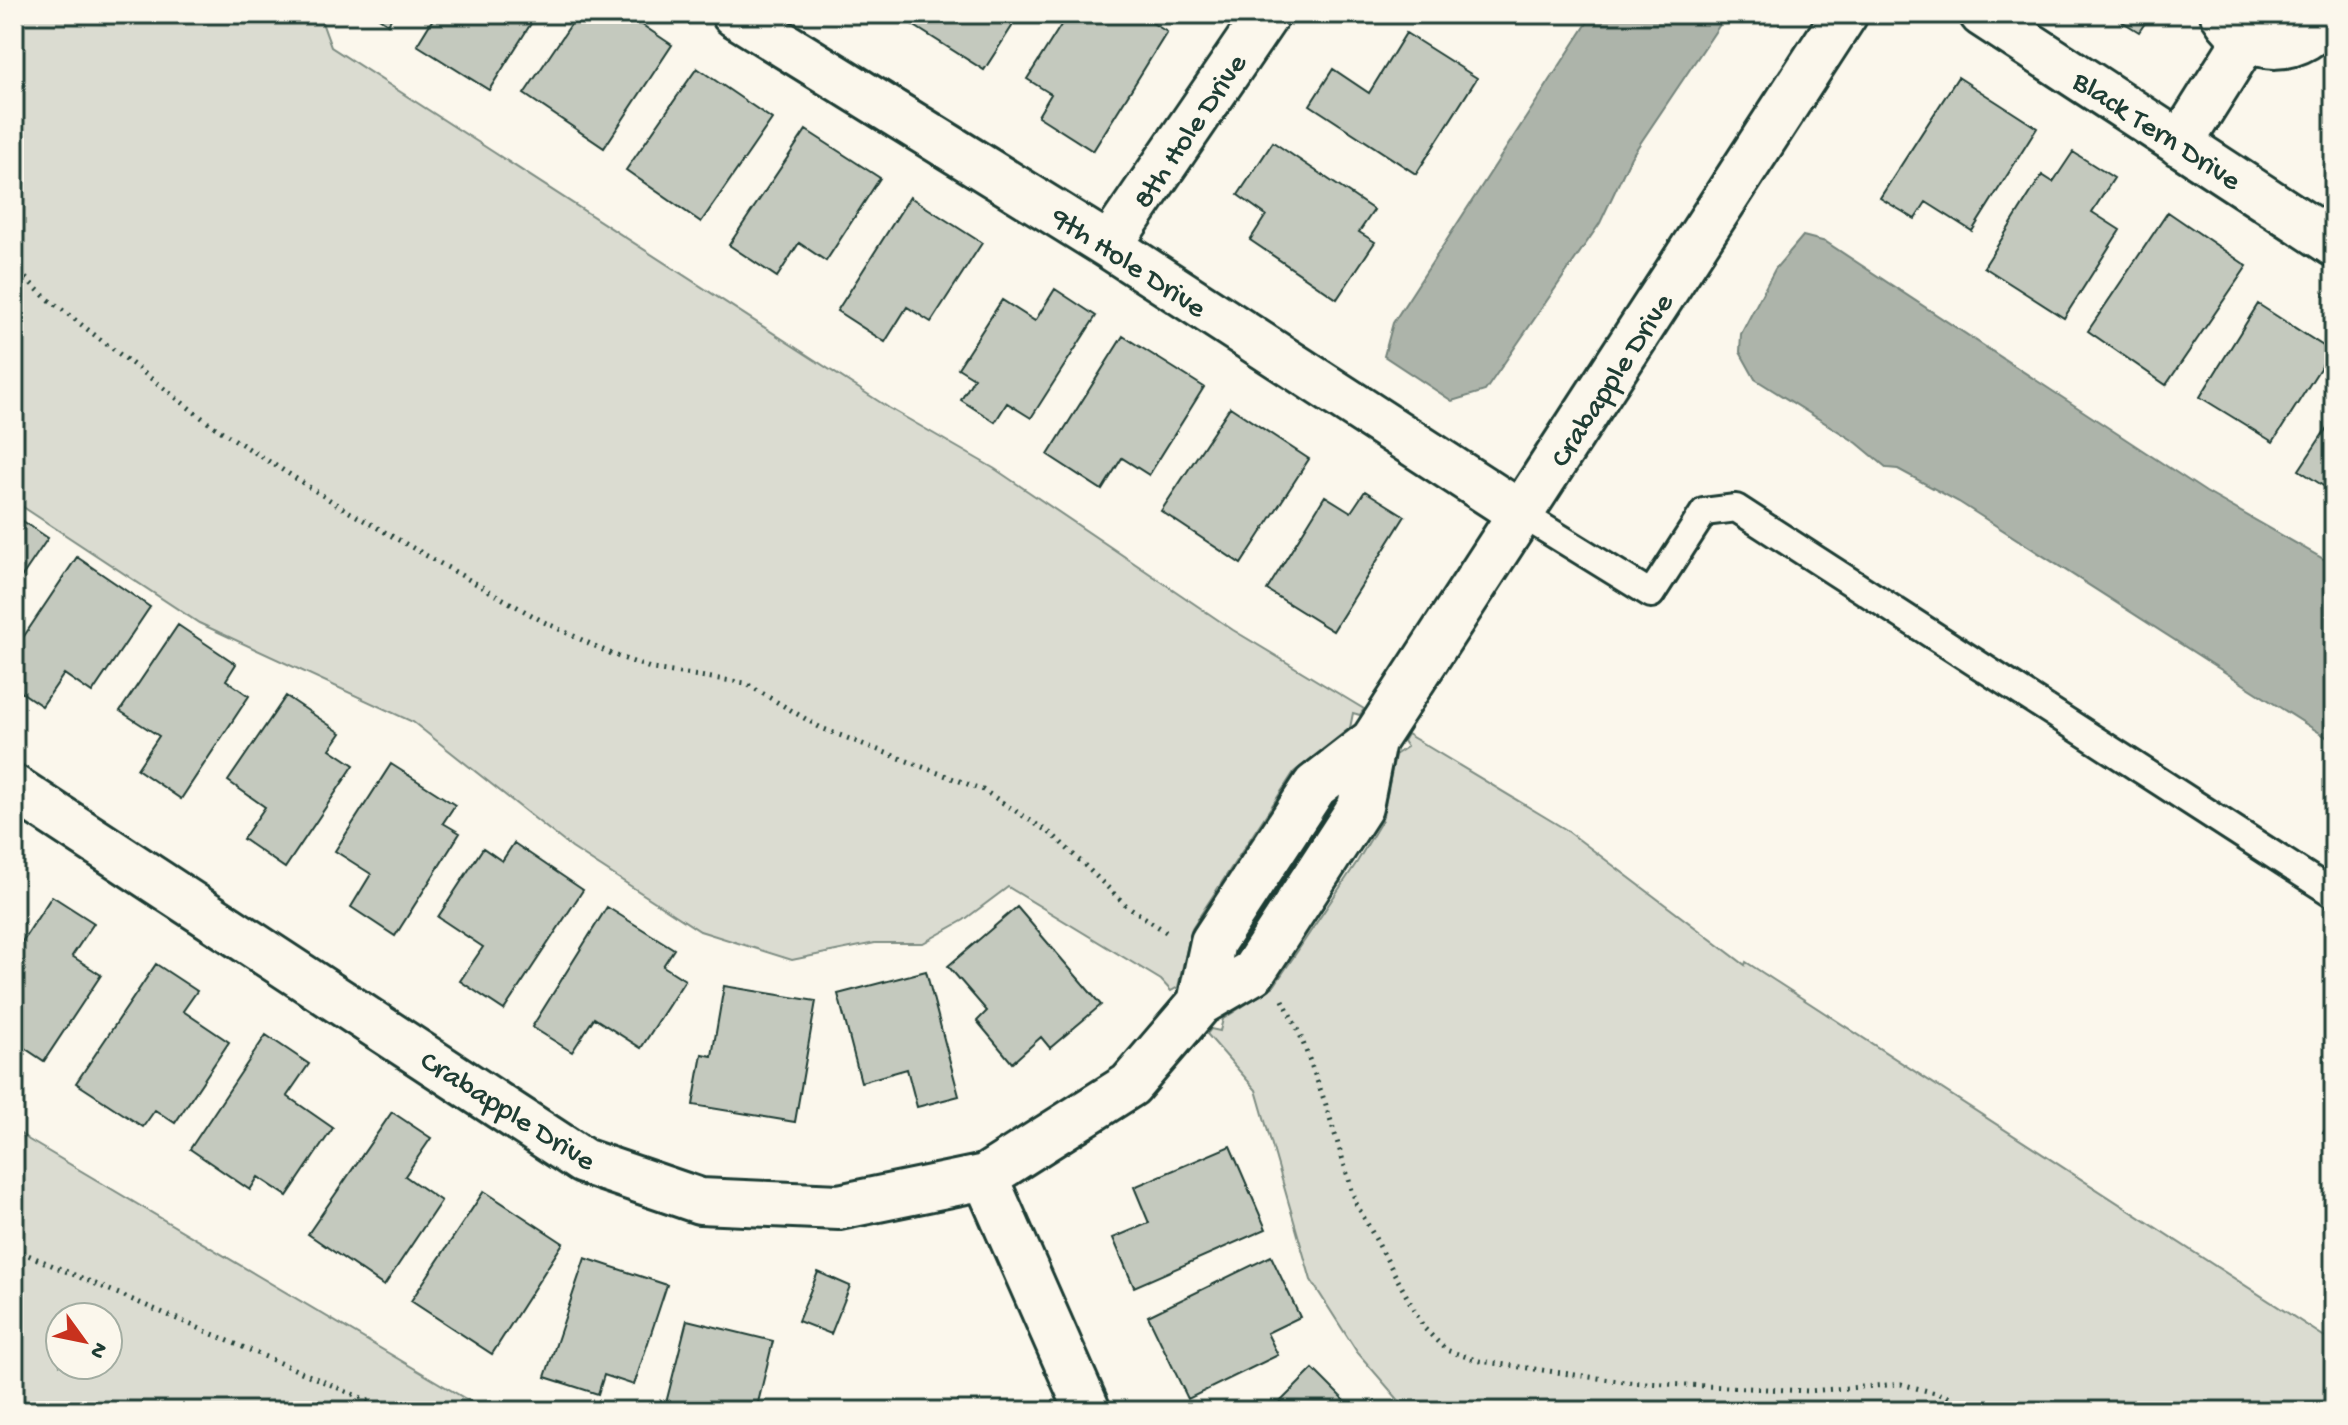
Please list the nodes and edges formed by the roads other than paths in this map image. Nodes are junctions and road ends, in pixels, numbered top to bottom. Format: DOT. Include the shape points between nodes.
graph roads {
  1 [pos="734,14"];
  2 [pos="1267,14"];
  3 [pos="1845,14"];
  4 [pos="1982,14"];
  5 [pos="2329,14"];
  6 [pos="2235,27"];
  7 [pos="2180,144"];
  8 [pos="2334,244"];
  9 [pos="1109,246"];
  10 [pos="1523,515"];
  11 [pos="14,788"];
  12 [pos="2334,894"];
  13 [pos="985,1177"];
  14 [pos="1088,1411"];
  1 -- 9 [label="street, 9th Hole Drive"];
  2 -- 9 [label="street, 8th Hole Drive"];
  3 -- 10 [label="street, Crabapple Drive"];
  4 -- 7 [label="street, Black Tern Drive"];
  5 -- 6 [label="street" via="2305,40 2285,47 2265,47"];
  6 -- 7 [label="street"];
  7 -- 8 [label="street, Black Tern Drive"];
  9 -- 10 [label="street, 9th Hole Drive"];
  10 -- 12 [label="lane" via="1651,594 1704,512 1736,508"];
  10 -- 13 [label="street, Crabapple Drive" via="1373,741 1315,786 1213,942 1200,1003 1130,1085"];
  11 -- 13 [label="street, Crabapple Drive" via="583,1161 700,1201 839,1207"];
  13 -- 14 [label="street"];
}
